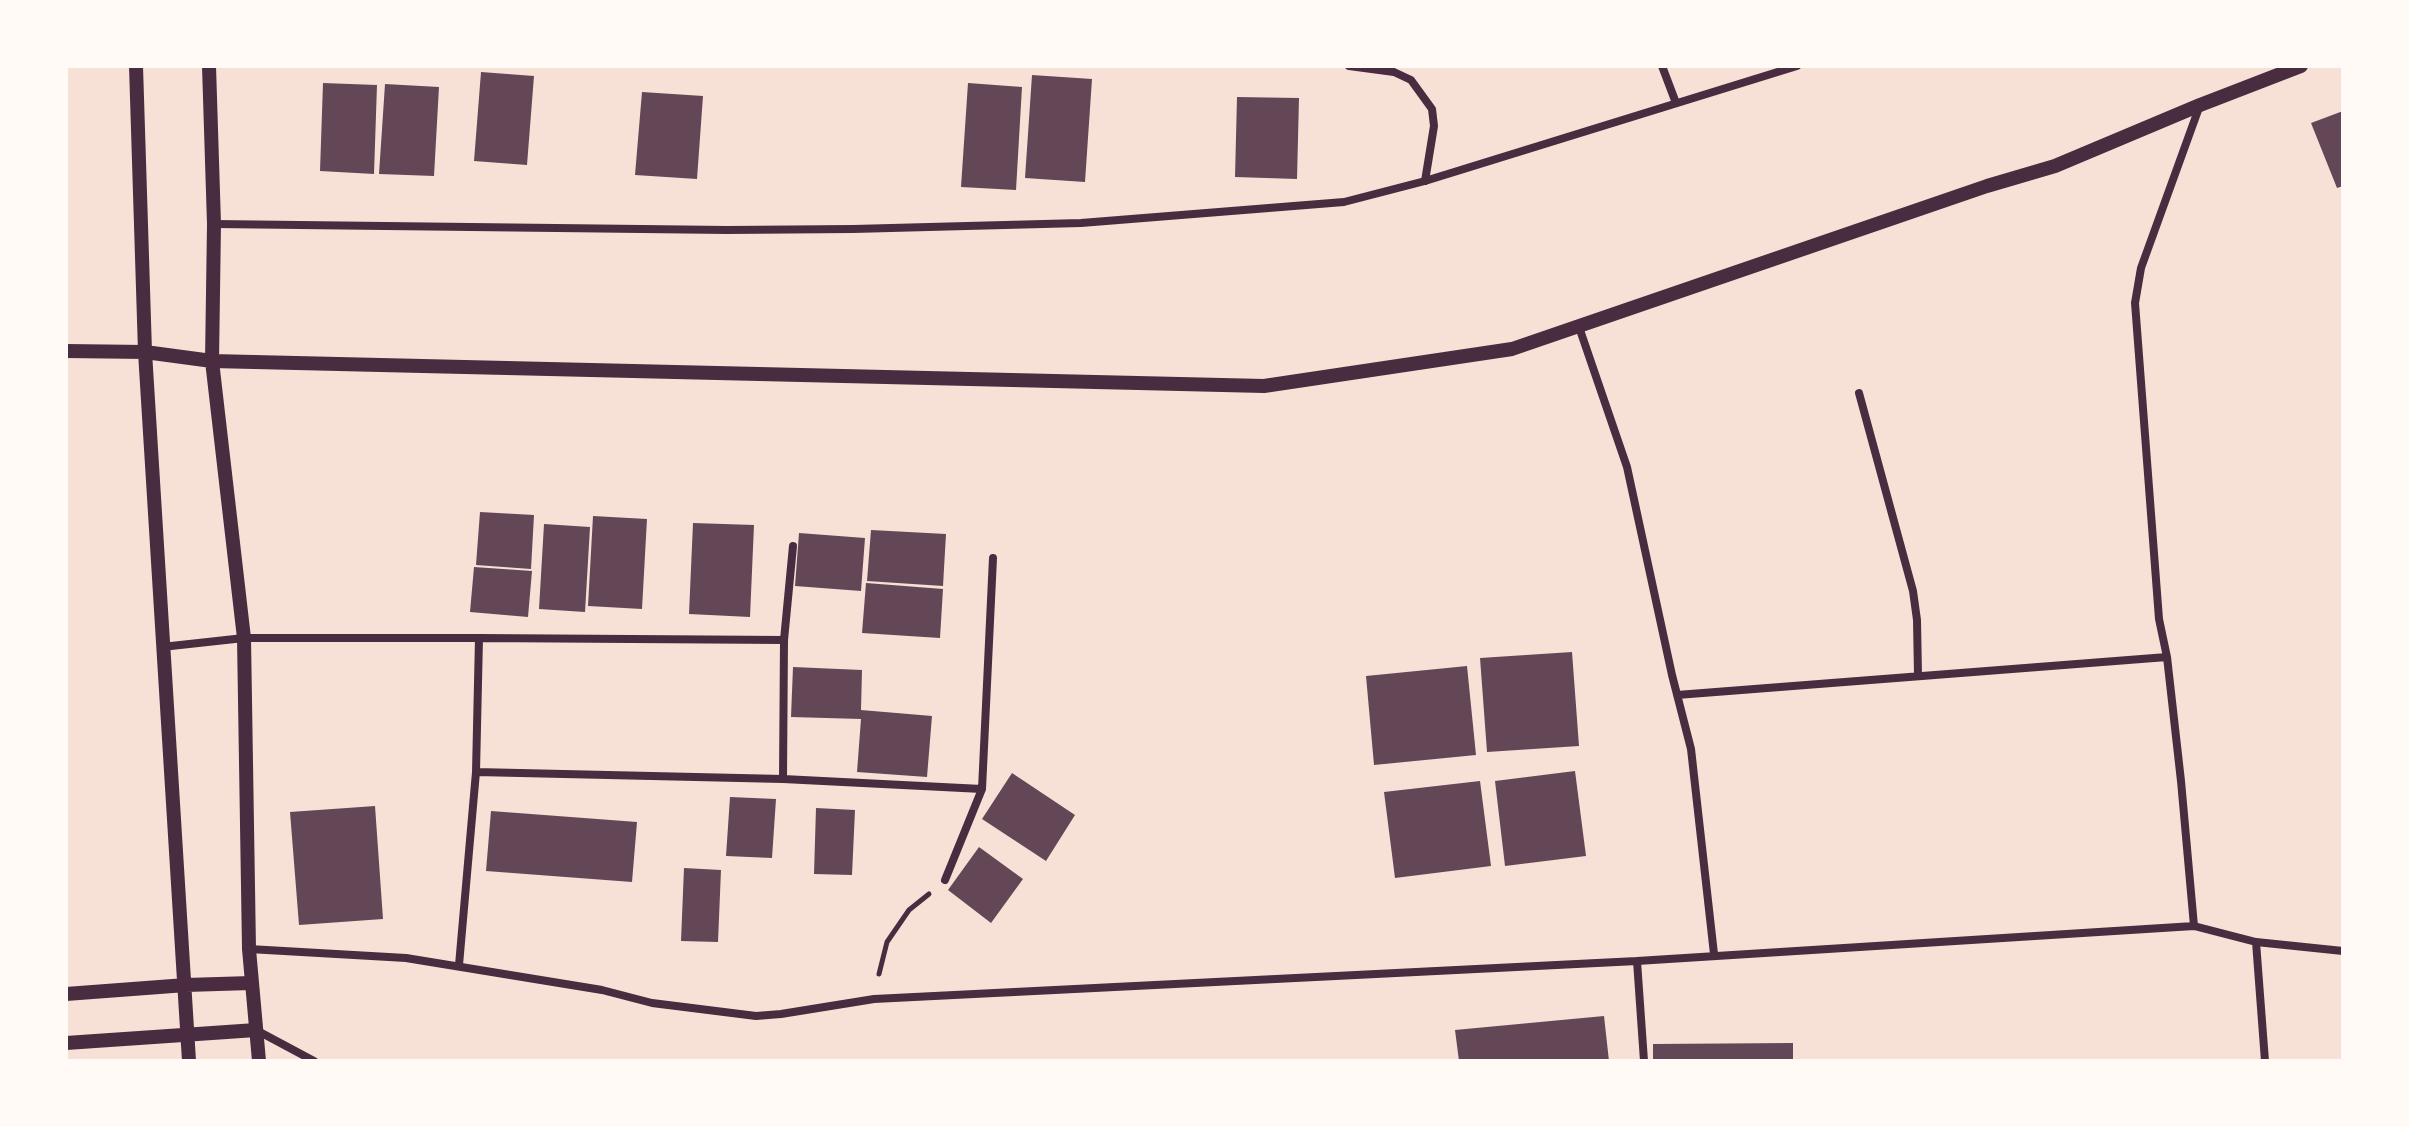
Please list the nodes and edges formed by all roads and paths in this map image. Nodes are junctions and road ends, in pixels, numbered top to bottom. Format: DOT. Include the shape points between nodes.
graph roads {
  1 [pos="136,66"];
  2 [pos="209,66"];
  3 [pos="1349,66"];
  4 [pos="1662,66"];
  5 [pos="1797,66"];
  6 [pos="2301,66"];
  7 [pos="1676,103"];
  8 [pos="2200,105"];
  9 [pos="1425,181"];
  10 [pos="214,224"];
  11 [pos="1579,327"];
  12 [pos="66,351"];
  13 [pos="145,352"];
  14 [pos="212,361"];
  15 [pos="1859,393"];
  16 [pos="793,546"];
  17 [pos="993,558"];
  18 [pos="244,638"];
  19 [pos="479,638"];
  20 [pos="784,640"];
  21 [pos="162,647"];
  22 [pos="2167,657"];
  23 [pos="1918,676"];
  24 [pos="1677,695"];
  25 [pos="476,772"];
  26 [pos="783,779"];
  27 [pos="982,789"];
  28 [pos="945,880"];
  29 [pos="2194,926"];
  30 [pos="2256,942"];
  31 [pos="249,949"];
  32 [pos="2343,951"];
  33 [pos="1714,954"];
  34 [pos="1637,961"];
  35 [pos="459,965"];
  36 [pos="251,983"];
  37 [pos="186,985"];
  38 [pos="66,994"];
  39 [pos="874,999"];
  40 [pos="256,1030"];
  41 [pos="187,1035"];
  42 [pos="66,1043"];
  43 [pos="189,1061"];
  44 [pos="259,1061"];
  45 [pos="314,1061"];
  46 [pos="1644,1061"];
  47 [pos="2265,1061"];
  1 -- 13 [label="street"];
  2 -- 10 [label="street"];
  3 -- 9 [label="street" via="1394,72 1411,80 1432,109"];
  4 -- 7 [label="street"];
  5 -- 7 [label="street"];
  6 -- 8 [label="street"];
  7 -- 9 [label="street"];
  8 -- 11 [label="street" via="2055,166"];
  8 -- 22 [label="street" via="2141,268 2135,303 2159,619"];
  9 -- 10 [label="street" via="1344,202 1081,223 727,230"];
  10 -- 14 [label="street"];
  11 -- 14 [label="street" via="1512,349 1264,386"];
  11 -- 24 [label="street" via="1627,467"];
  12 -- 13 [label="street"];
  13 -- 14 [label="street"];
  13 -- 21 [label="street"];
  14 -- 18 [label="street"];
  15 -- 23 [label="street" via="1913,591"];
  16 -- 20 [label="street"];
  17 -- 27 [label="street"];
  18 -- 19 [label="street"];
  18 -- 21 [label="street"];
  18 -- 31 [label="street"];
  19 -- 20 [label="street"];
  19 -- 25 [label="street"];
  20 -- 26 [label="street"];
  21 -- 37 [label="street"];
  22 -- 23 [label="street"];
  22 -- 29 [label="street"];
  23 -- 24 [label="street"];
  24 -- 33 [label="street" via="1691,749"];
  25 -- 26 [label="street"];
  25 -- 35 [label="street"];
  26 -- 27 [label="street"];
  27 -- 28 [label="street"];
  28 -- 39 [label="path" via="909,910 887,942"];
  29 -- 30 [label="street"];
  29 -- 33 [label="street"];
  30 -- 32 [label="street"];
  30 -- 47 [label="street"];
  31 -- 35 [label="street"];
  31 -- 36 [label="street"];
  33 -- 34 [label="street"];
  34 -- 39 [label="street"];
  34 -- 46 [label="street"];
  35 -- 39 [label="street" via="652,1003 756,1016"];
  36 -- 37 [label="street"];
  36 -- 40 [label="street"];
  37 -- 38 [label="street"];
  37 -- 41 [label="street"];
  40 -- 41 [label="street"];
  40 -- 44 [label="street"];
  40 -- 45 [label="street"];
  41 -- 42 [label="street"];
  41 -- 43 [label="street"];
}
